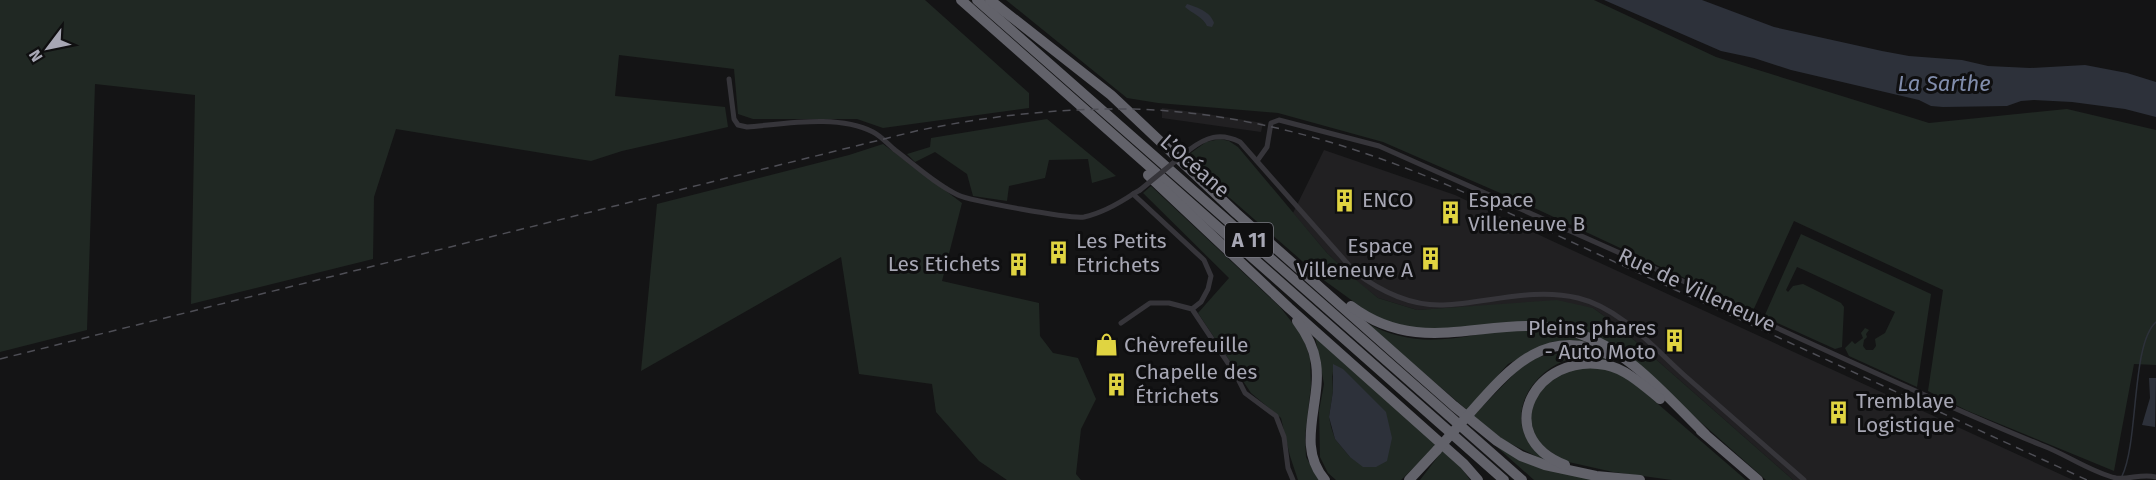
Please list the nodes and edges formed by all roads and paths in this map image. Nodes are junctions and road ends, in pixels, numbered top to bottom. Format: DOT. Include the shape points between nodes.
graph roads {
  1 [pos="961,0"];
  2 [pos="977,0"];
  3 [pos="990,0"];
  4 [pos="729,79"];
  5 [pos="1136,155"];
  6 [pos="1257,161"];
  7 [pos="1133,194"];
  8 [pos="1286,257"];
  9 [pos="1289,308"];
  10 [pos="1192,309"];
  11 [pos="1121,323"];
  12 [pos="1705,434"];
  13 [pos="1607,477"];
  14 [pos="2156,477"];
  15 [pos="2118,479"];
  16 [pos="1293,480"];
  17 [pos="1326,480"];
  18 [pos="1409,480"];
  19 [pos="1478,480"];
  20 [pos="1504,480"];
  21 [pos="1522,480"];
  22 [pos="1640,480"];
  23 [pos="1758,480"];
  24 [pos="1804,480"];
  1 -- 5 [label="highway, L’Océane / A 11"];
  2 -- 21 [label="highway, L’Océane / A 11"];
  3 -- 8 [label="highway" via="1112,95"];
  4 -- 7 [label="street" via="738,125 747,128 829,122 862,128 959,196 1083,217 1113,207"];
  5 -- 9 [label="highway" via="1142,170"];
  5 -- 20 [label="highway, L’Océane / A 11"];
  6 -- 7 [label="street, bridge" via="1230,137 1207,138"];
  6 -- 15 [label="street, Rue de Villeneuve" via="1267,147 1271,123 1279,120 1379,146 1720,298 1742,312 1966,414"];
  6 -- 24 [label="street" via="1355,272 1372,285 1418,303 1442,305 1533,294 1558,294 1595,303 1630,326"];
  7 -- 10 [label="street" via="1204,260 1211,276 1208,289"];
  8 -- 12 [label="highway" via="1360,313 1390,328 1445,334 1539,326 1578,333 1633,365"];
  8 -- 13 [label="highway" via="1497,441 1545,465"];
  9 -- 17 [label="highway" via="1307,336 1316,362 1310,438 1314,461"];
  9 -- 19 [label="highway"];
  10 -- 11 [label="street" via="1150,303"];
  10 -- 16 [label="street" via="1245,393 1276,416"];
  12 -- 13 [label="highway" via="1623,372 1589,363 1569,366 1552,374 1533,392 1526,418 1528,431 1547,457"];
  12 -- 18 [label="highway, bridge" via="1622,363 1595,349 1573,345 1550,347 1506,373"];
  12 -- 23 [label="highway"];
  13 -- 22 [label="highway"];
  14 -- 15 [label="street"];
}
